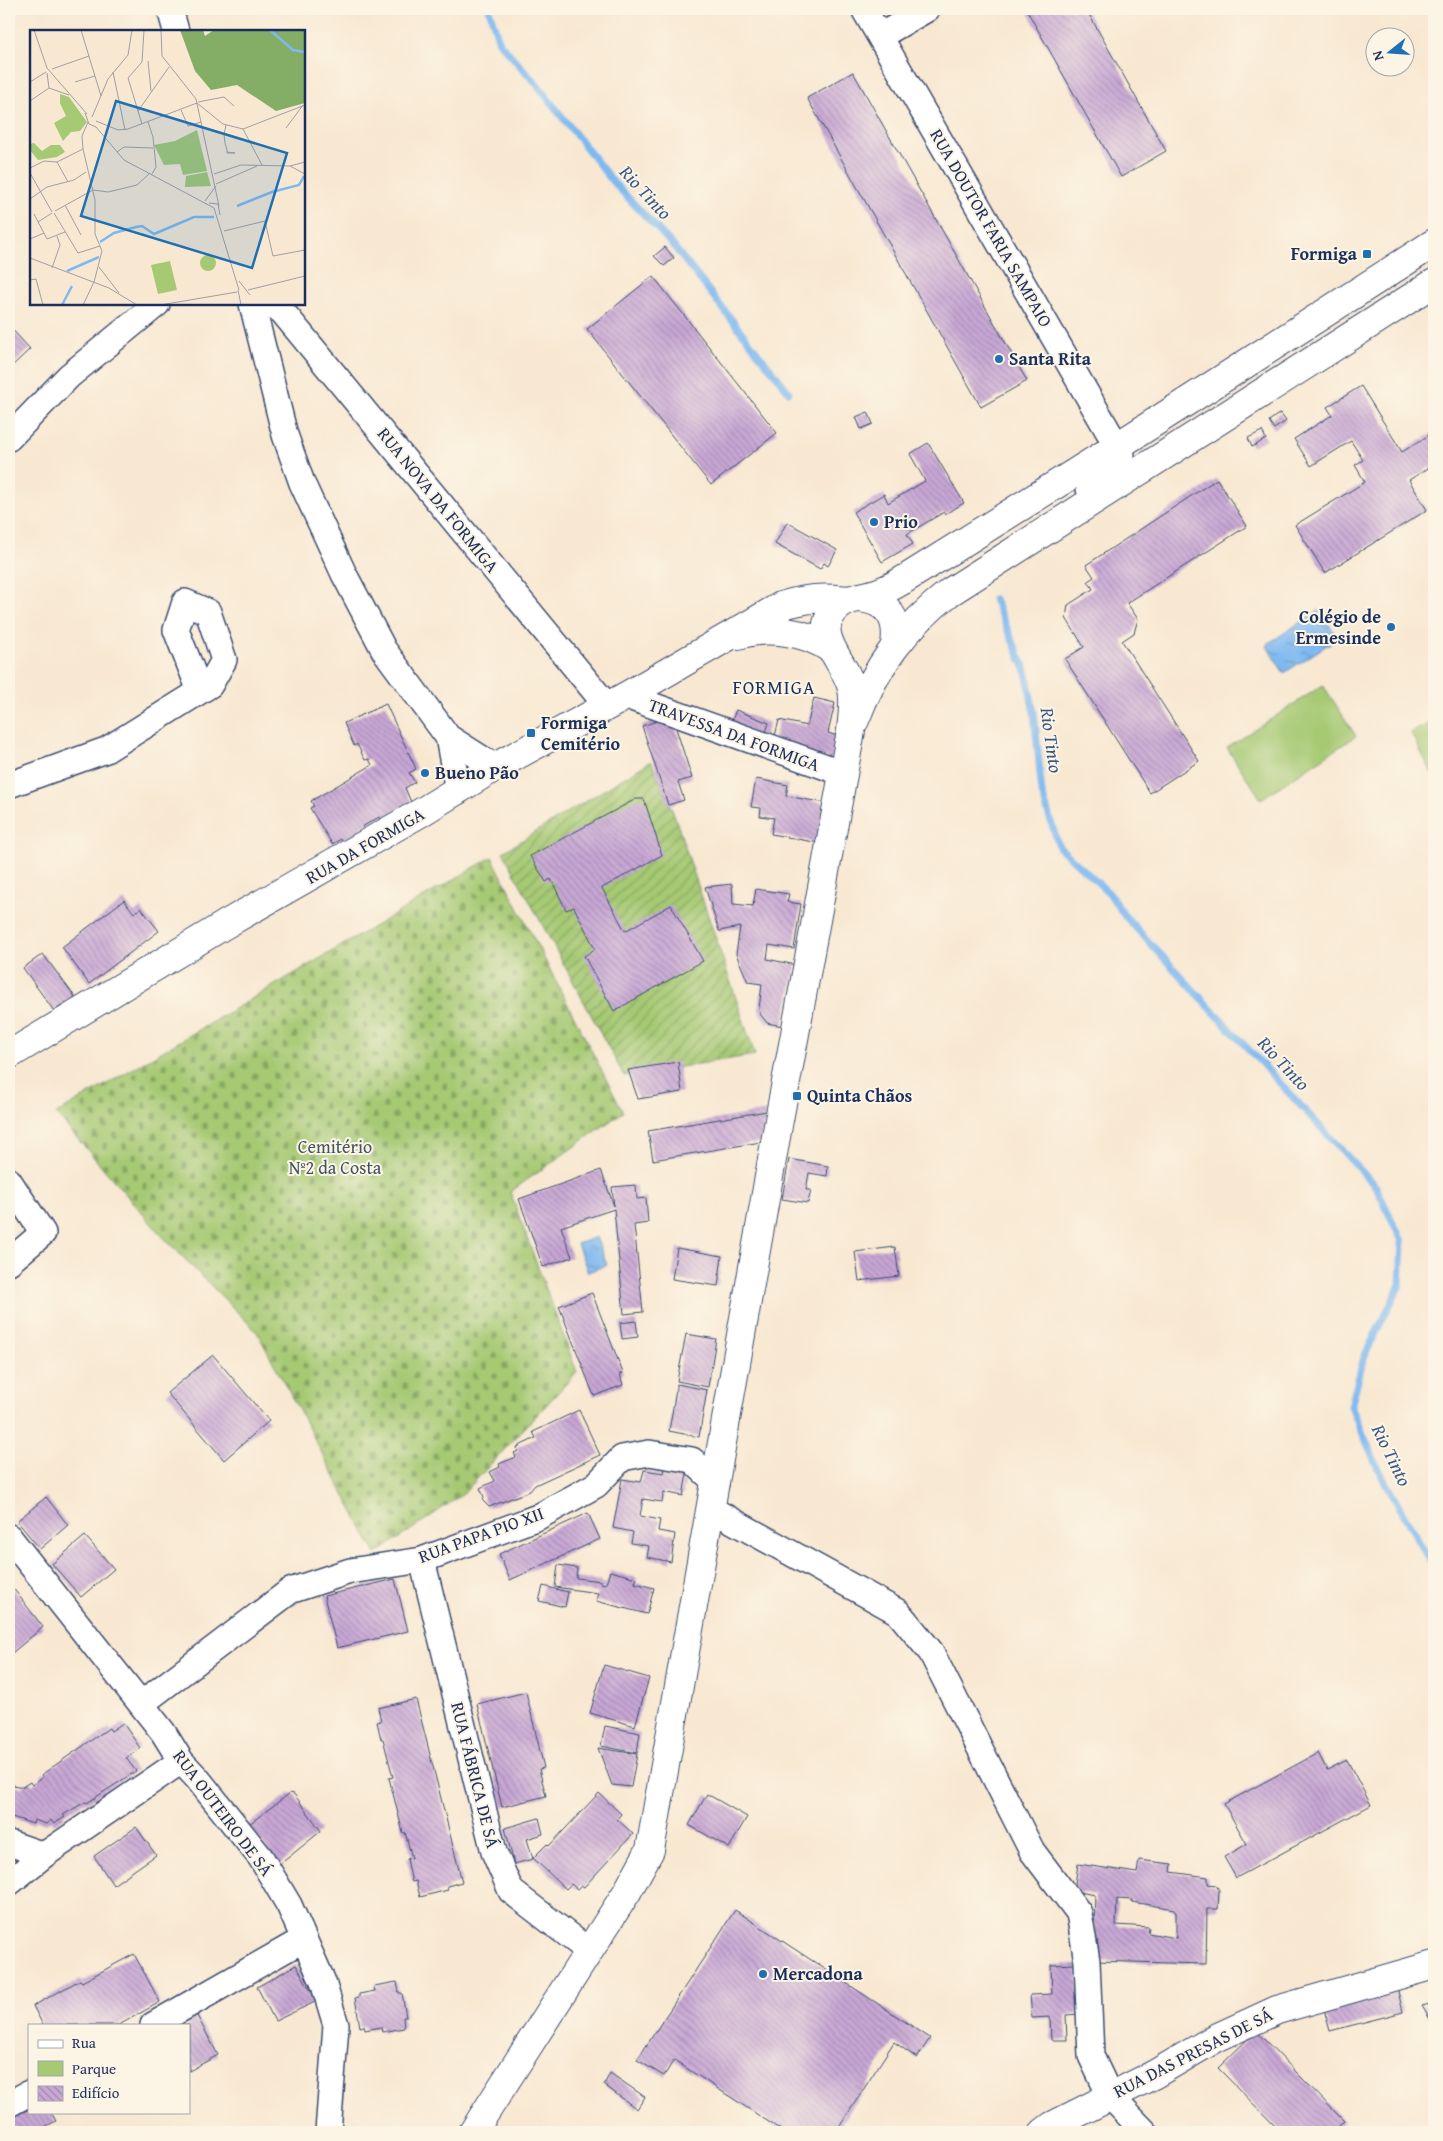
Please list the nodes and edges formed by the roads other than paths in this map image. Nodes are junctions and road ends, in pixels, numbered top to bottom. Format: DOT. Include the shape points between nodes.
graph roads {
  1 [pos="170,9"];
  2 [pos="926,9"];
  3 [pos="868,10"];
  4 [pos="176,30"];
  5 [pos="880,36"];
  6 [pos="1434,244"];
  7 [pos="1434,284"];
  8 [pos="156,305"];
  9 [pos="252,305"];
  10 [pos="266,305"];
  11 [pos="1197,435"];
  12 [pos="9,438"];
  13 [pos="1117,446"];
  14 [pos="1072,515"];
  15 [pos="855,599"];
  16 [pos="722,640"];
  17 [pos="892,650"];
  18 [pos="834,654"];
  19 [pos="200,691"];
  20 [pos="616,701"];
  21 [pos="851,731"];
  22 [pos="448,737"];
  23 [pos="495,768"];
  24 [pos="843,773"];
  25 [pos="9,785"];
  26 [pos="458,791"];
  27 [pos="9,1055"];
  28 [pos="9,1181"];
  29 [pos="9,1262"];
  30 [pos="716,1483"];
  31 [pos="711,1509"];
  32 [pos="9,1537"];
  33 [pos="422,1560"];
  34 [pos="141,1704"];
  35 [pos="181,1762"];
  36 [pos="9,1843"];
  37 [pos="44,1855"];
  38 [pos="9,1883"];
  39 [pos="304,1939"];
  40 [pos="589,1951"];
  41 [pos="1434,1965"];
  42 [pos="155,2024"];
  43 [pos="28,2094"];
  44 [pos="1110,2096"];
  45 [pos="9,2104"];
  46 [pos="328,2132"];
  47 [pos="473,2132"];
  48 [pos="1044,2132"];
  49 [pos="1145,2132"];
  1 -- 4 [label="street"];
  2 -- 5 [label="street"];
  3 -- 5 [label="street, RUA DOUTOR FARIA SAMPAIO"];
  5 -- 13 [label="street, RUA DOUTOR FARIA SAMPAIO"];
  6 -- 13 [label="main road"];
  7 -- 11 [label="main road"];
  8 -- 12 [label="street" via="69,376"];
  9 -- 22 [label="street" via="285,435 306,492 384,650"];
  10 -- 20 [label="street, RUA NOVA DA FORMIGA" via="281,310"];
  11 -- 13 [label="street" via="1170,437 1134,456"];
  11 -- 14 [label="main road"];
  13 -- 14 [label="street" via="1122,455 1120,465 1113,474 1089,489"];
  13 -- 15 [label="main road" via="896,584"];
  14 -- 17 [label="main road" via="950,592 916,621"];
  15 -- 16 [label="main road, RUA DA FORMIGA" via="809,598 781,606"];
  15 -- 17 [label="main road" via="876,602 890,612 897,633"];
  15 -- 18 [label="main road" via="836,611 828,626 827,638"];
  16 -- 18 [label="main road, RUA DA FORMIGA" via="766,631 789,632 819,640"];
  16 -- 20 [label="main road, RUA DA FORMIGA"];
  17 -- 18 [label="main road" via="881,662 859,668 847,665"];
  17 -- 21 [label="main road" via="859,708"];
  18 -- 21 [label="main road" via="848,675 852,689"];
  19 -- 25 [label="street" via="106,750"];
  20 -- 23 [label="main road, RUA DA FORMIGA"];
  20 -- 24 [label="street, TRAVESSA DA FORMIGA"];
  21 -- 24 [label="main road"];
  22 -- 23 [label="street"];
  22 -- 26 [label="street"];
  23 -- 26 [label="main road, RUA DA FORMIGA"];
  24 -- 30 [label="main road"];
  26 -- 27 [label="main road, RUA DA FORMIGA" via="226,924"];
  28 -- 29 [label="street" via="43,1233"];
  30 -- 31 [label="main road"];
  30 -- 33 [label="street, RUA PAPA PIO XII" via="692,1460 649,1453 622,1458 596,1485 538,1517"];
  31 -- 40 [label="main road" via="650,1850"];
  31 -- 44 [label="street" via="898,1612 931,1652 1032,1850 1079,1913 1087,1961 1091,2056"];
  32 -- 34 [label="street, RUA OUTEIRO DE SÁ"];
  33 -- 34 [label="street, RUA PAPA PIO XII" via="350,1571 290,1591"];
  33 -- 40 [label="street, RUA FÁBRICA DE SÁ" via="494,1852 510,1891"];
  34 -- 35 [label="street, RUA OUTEIRO DE SÁ"];
  35 -- 37 [label="street"];
  35 -- 39 [label="street, RUA OUTEIRO DE SÁ" via="261,1858 289,1905"];
  36 -- 37 [label="street"];
  37 -- 38 [label="street"];
  39 -- 42 [label="street"];
  39 -- 46 [label="street, RUA OUTEIRO DE SÁ" via="323,1982 336,2025"];
  40 -- 47 [label="main road"];
  41 -- 44 [label="main road, RUA DAS PRESAS DE SÁ" via="1277,2010 1216,2038"];
  43 -- 45 [label="street"];
  44 -- 48 [label="main road, RUA DAS PRESAS DE SÁ"];
  44 -- 49 [label="street"];
}
